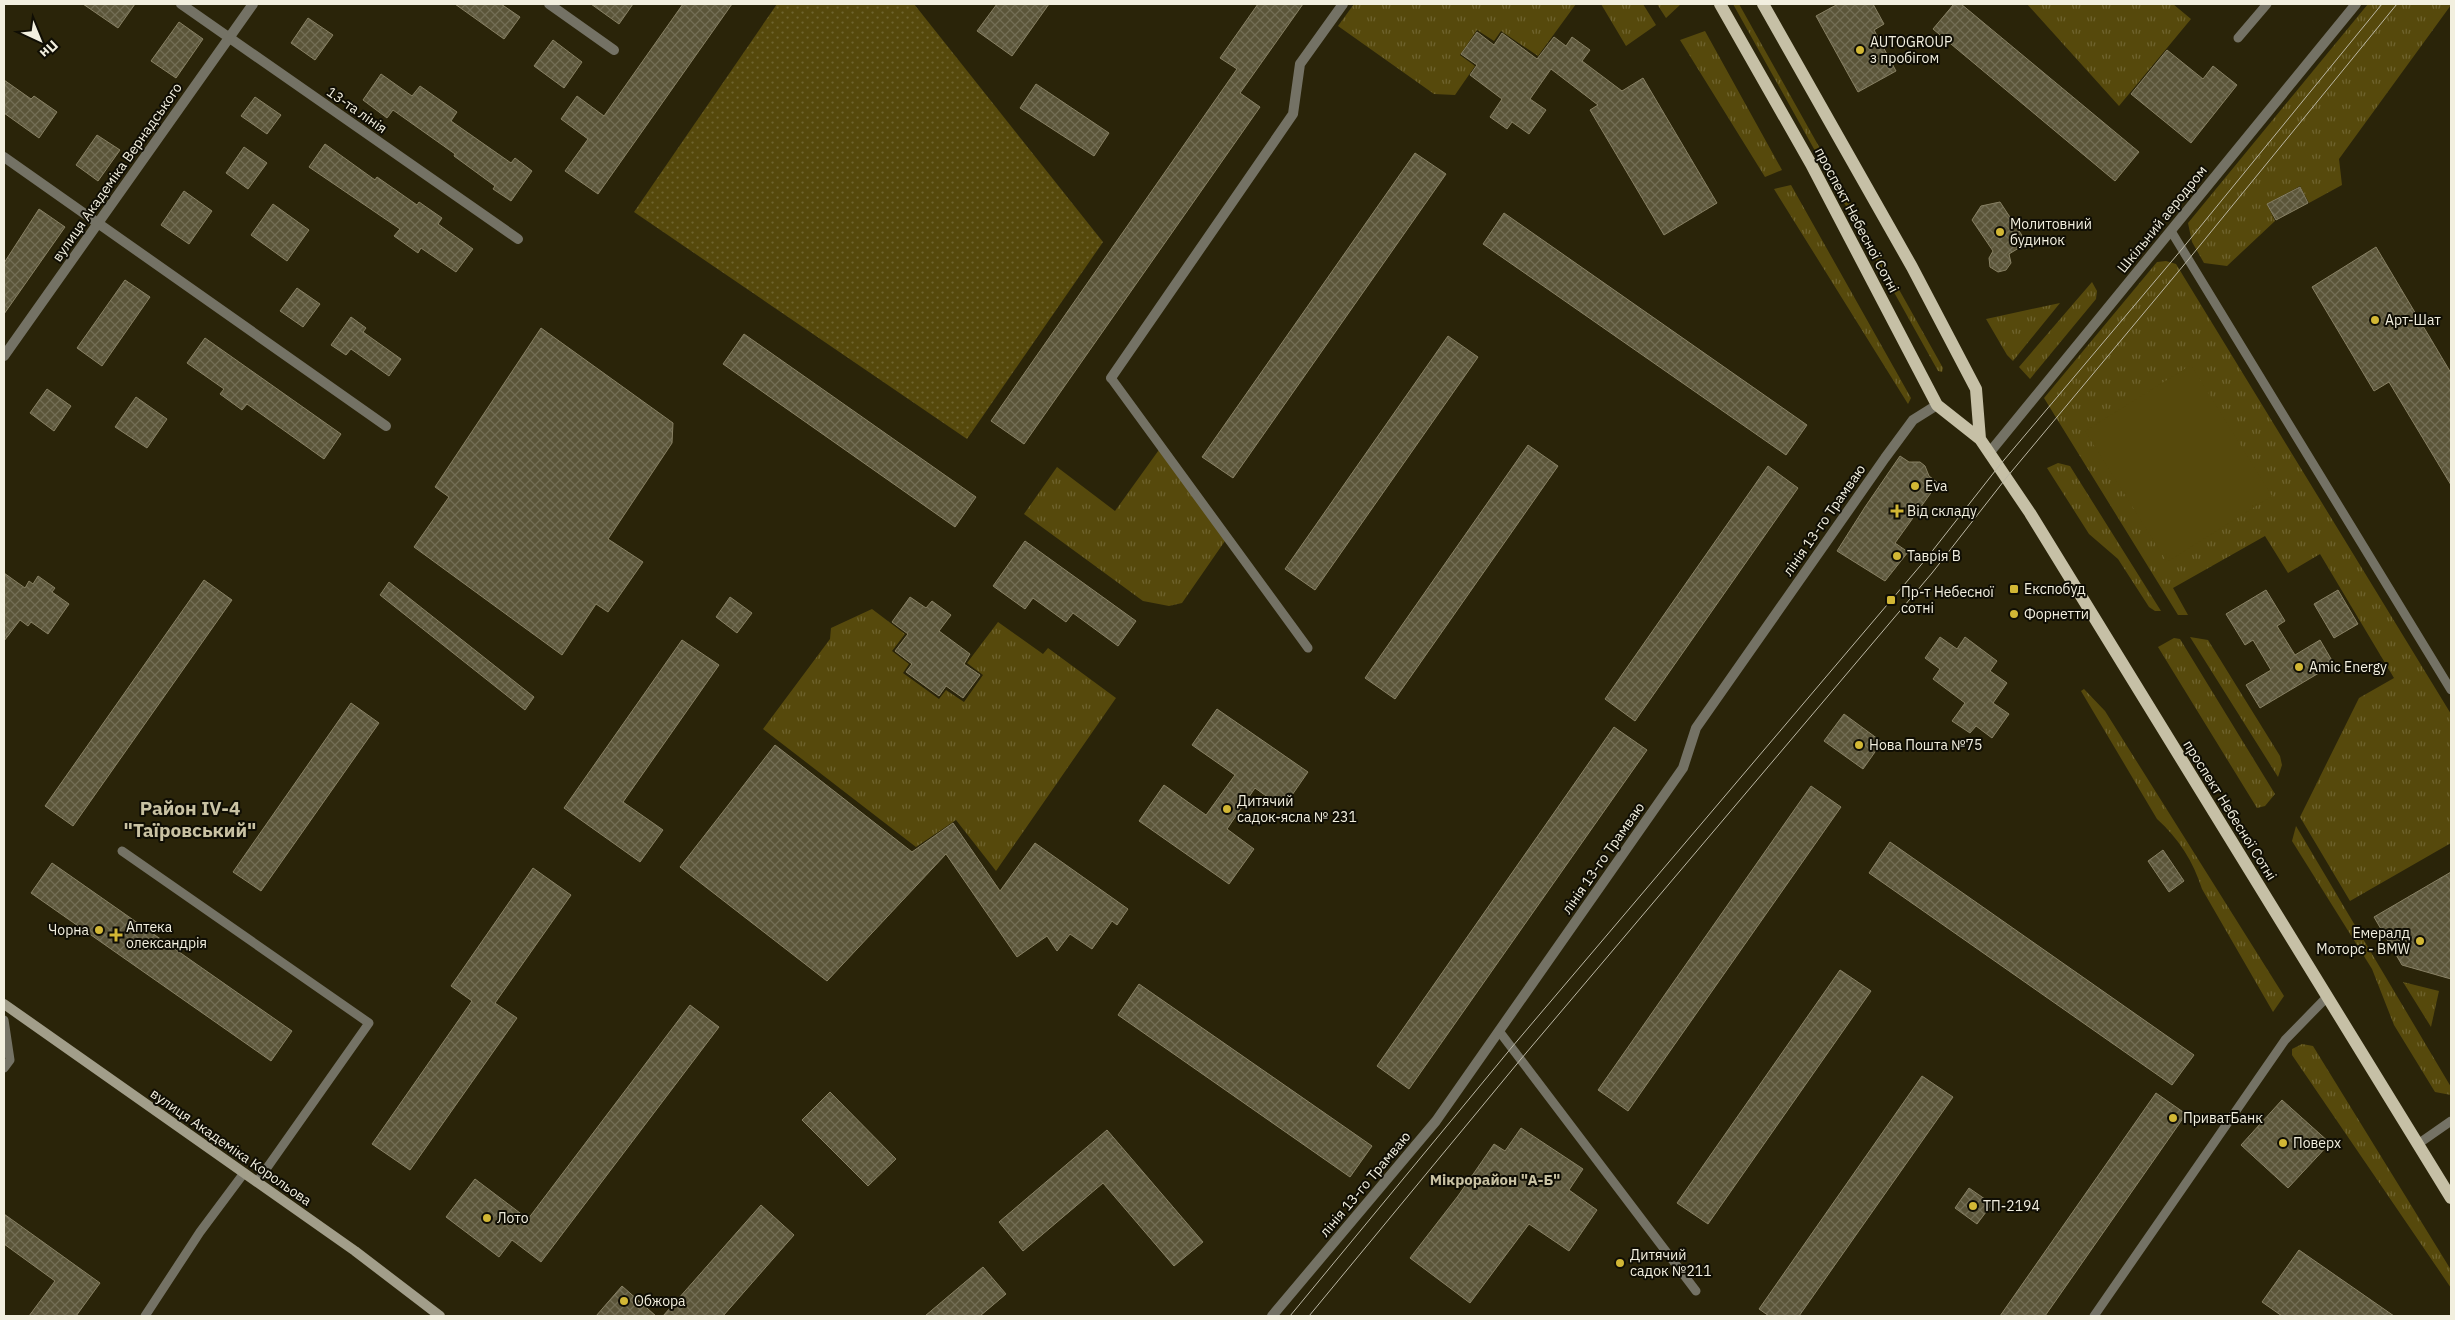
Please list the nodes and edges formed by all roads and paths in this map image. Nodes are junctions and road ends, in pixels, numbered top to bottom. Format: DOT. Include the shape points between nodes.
graph roads {
  1 [pos="181,4"];
  2 [pos="253,4"];
  3 [pos="549,4"];
  4 [pos="1343,4"];
  5 [pos="1720,4"];
  6 [pos="1763,4"];
  7 [pos="2267,4"];
  8 [pos="2352,5"];
  9 [pos="229,38"];
  10 [pos="2238,38"];
  11 [pos="614,50"];
  12 [pos="4,157"];
  13 [pos="98,223"];
  14 [pos="2171,231"];
  15 [pos="518,239"];
  16 [pos="4,356"];
  17 [pos="1111,378"];
  18 [pos="1937,405"];
  19 [pos="386,426"];
  20 [pos="1980,439"];
  21 [pos="1990,452"];
  22 [pos="1308,648"];
  23 [pos="2451,690"];
  24 [pos="122,851"];
  25 [pos="2327,997"];
  26 [pos="4,1004"];
  27 [pos="4,1020"];
  28 [pos="1499,1031"];
  29 [pos="4,1068"];
  30 [pos="2451,1121"];
  31 [pos="2418,1144"];
  32 [pos="244,1173"];
  33 [pos="257,1182"];
  34 [pos="2451,1198"];
  35 [pos="1696,1291"];
  36 [pos="145,1316"];
  37 [pos="440,1316"];
  38 [pos="1272,1316"];
  39 [pos="2094,1316"];
  1 -- 9 [label="street, 13-та лінія"];
  2 -- 9 [label="street, вулиця Академіка Вернадського"];
  3 -- 11 [label="street"];
  4 -- 17 [label="street" via="1300,64 1293,114"];
  5 -- 18 [label="main road, проспект Небесної Сотні" via="1811,164"];
  6 -- 20 [label="main road, проспект Небесної Сотні" via="1912,268 1976,390"];
  7 -- 10 [label="lane"];
  8 -- 14 [label="street, Шкільний аеродром"];
  9 -- 13 [label="street, вулиця Академіка Вернадського"];
  9 -- 15 [label="street, 13-та лінія"];
  12 -- 13 [label="street"];
  13 -- 16 [label="street, вулиця Академіка Вернадського"];
  13 -- 19 [label="street"];
  14 -- 21 [label="street, Шкільний аеродром"];
  14 -- 23 [label="lane"];
  17 -- 22 [label="lane"];
  18 -- 20 [label="main road, проспект Небесної Сотні"];
  18 -- 28 [label="street, лінія 13-го Трамваю" via="1913,420 1863,489 1696,728 1683,768"];
  20 -- 21 [label="main road, проспект Небесної Сотні"];
  21 -- 25 [label="main road, проспект Небесної Сотні"];
  24 -- 33 [label="lane" via="369,1023"];
  25 -- 31 [label="main road, проспект Небесної Сотні"];
  25 -- 39 [label="lane" via="2285,1040"];
  26 -- 32 [label="main road, вулиця Академіка Корольова"];
  27 -- 29 [label="lane" via="10,1060"];
  28 -- 35 [label="lane"];
  28 -- 38 [label="street, лінія 13-го Трамваю" via="1436,1121"];
  30 -- 31 [label="lane"];
  31 -- 34 [label="main road, проспект Небесної Сотні"];
  32 -- 33 [label="main road, вулиця Академіка Корольова"];
  32 -- 36 [label="lane" via="200,1232"];
  33 -- 37 [label="main road, вулиця Академіка Корольова"];
}
